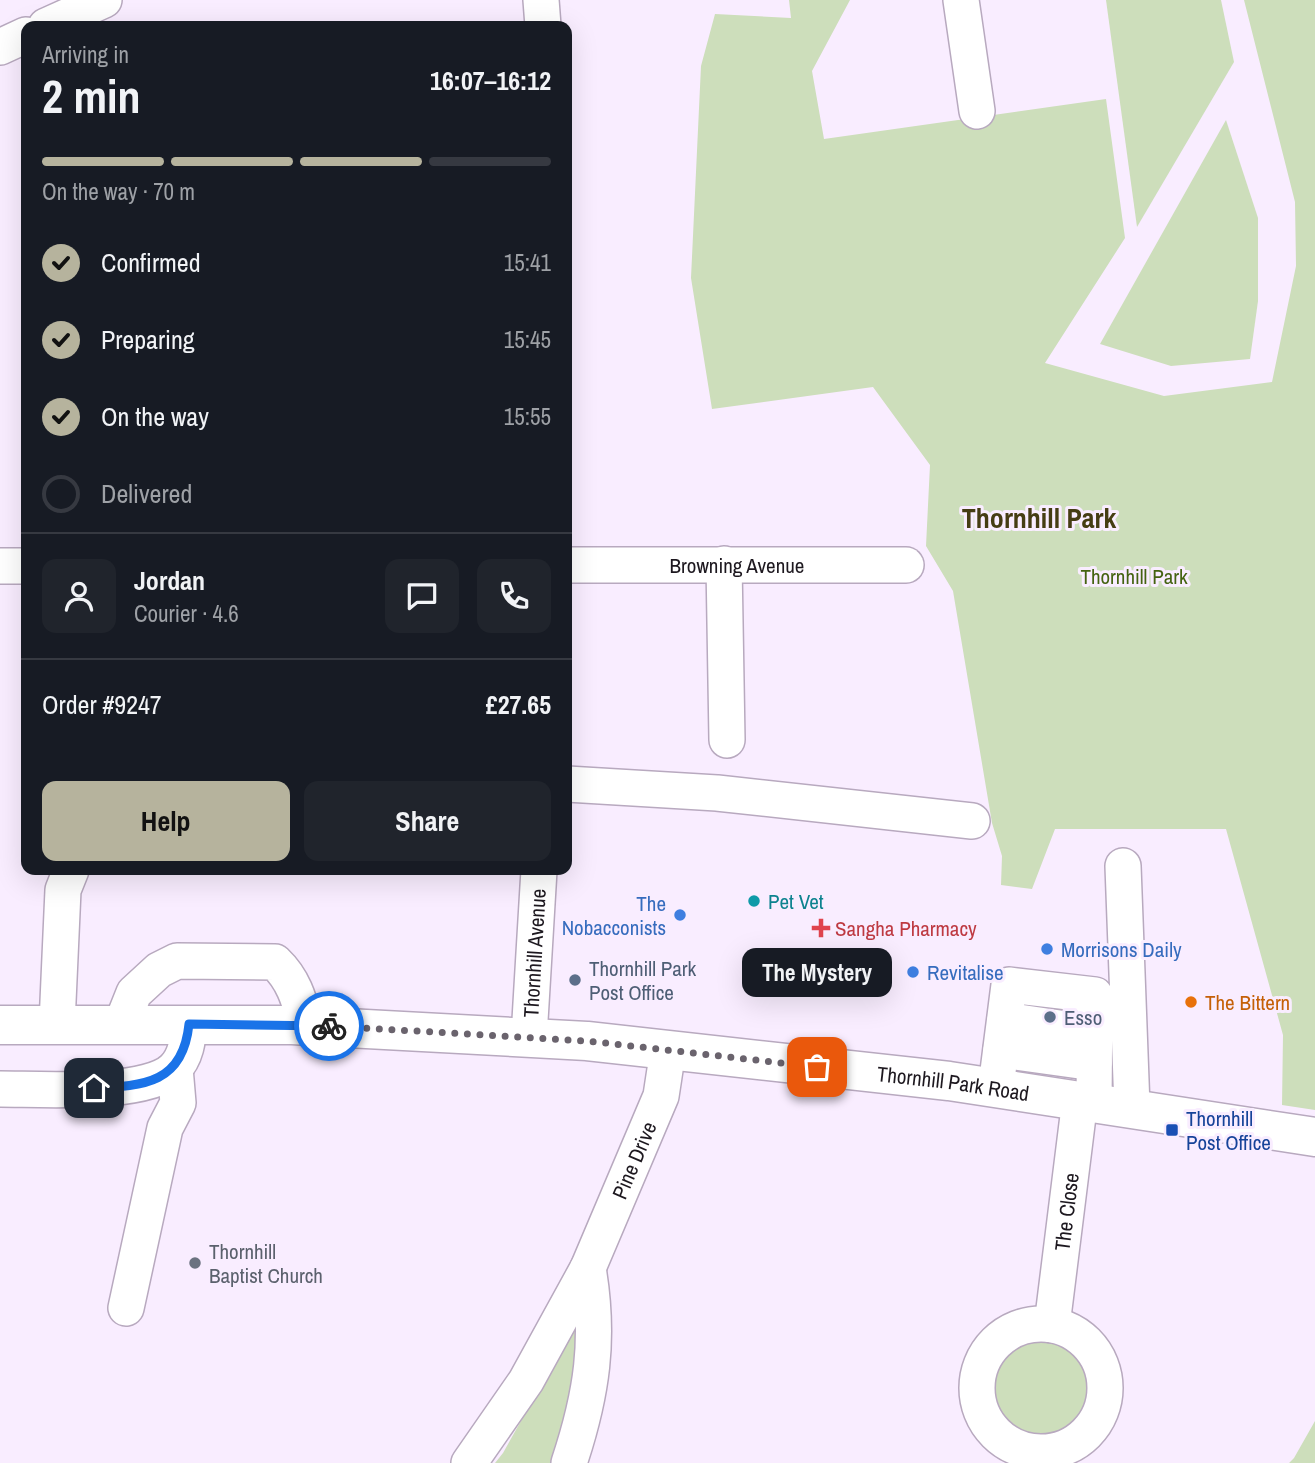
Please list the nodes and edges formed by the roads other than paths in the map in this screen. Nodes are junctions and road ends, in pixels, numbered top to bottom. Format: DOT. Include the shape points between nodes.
graph roads {
  1 [pos="104,0"];
  2 [pos="111,0"];
  3 [pos="541,0"];
  4 [pos="961,0"];
  5 [pos="57,21"];
  6 [pos="119,21"];
  7 [pos="542,21"];
  8 [pos="21,37"];
  9 [pos="0,47"];
  10 [pos="977,111"];
  11 [pos="724,564"];
  12 [pos="572,565"];
  13 [pos="906,565"];
  14 [pos="0,566"];
  15 [pos="21,566"];
  16 [pos="727,740"];
  17 [pos="572,784"];
  18 [pos="972,821"];
  19 [pos="1123,866"];
  20 [pos="69,875"];
  21 [pos="539,875"];
  22 [pos="122,1023"];
  23 [pos="57,1024"];
  24 [pos="189,1024"];
  25 [pos="0,1025"];
  26 [pos="306,1025"];
  27 [pos="1003,1035"];
  28 [pos="529,1037"];
  29 [pos="1094,1048"];
  30 [pos="668,1049"];
  31 [pos="175,1068"];
  32 [pos="996,1087"];
  33 [pos="0,1089"];
  34 [pos="1087,1101"];
  35 [pos="1132,1107"];
  36 [pos="1315,1138"];
  37 [pos="588,1268"];
  38 [pos="126,1308"];
  39 [pos="1052,1325"];
  40 [pos="469,1463"];
  41 [pos="569,1463"];
  1 -- 5 [label="street"];
  2 -- 6 [label="street"];
  3 -- 7 [label="street"];
  4 -- 10 [label="street"];
  8 -- 9 [label="street"];
  11 -- 12 [label="street, Browning Avenue"];
  11 -- 13 [label="street, Browning Avenue"];
  11 -- 16 [label="street"];
  14 -- 15 [label="street"];
  17 -- 18 [label="street" via="717,793"];
  19 -- 35 [label="street"];
  20 -- 23 [label="street" via="63,890"];
  21 -- 28 [label="street, Thornhill Avenue"];
  22 -- 23 [label="main road, Thornhill Park Road"];
  22 -- 24 [label="main road, Thornhill Park Road"];
  22 -- 26 [label="street" via="134,993 159,970 177,961 233,961 275,962 288,974 298,994"];
  23 -- 25 [label="main road, Thornhill Park Road"];
  24 -- 26 [label="main road, Thornhill Park Road"];
  24 -- 31 [label="street" via="187,1048"];
  26 -- 28 [label="main road, Thornhill Park Road"];
  27 -- 29 [label="street"];
  27 -- 29 [label="street, The Close" via="1009,985 1095,995"];
  27 -- 32 [label="street"];
  28 -- 30 [label="main road, Thornhill Park Road"];
  29 -- 34 [label="street, The Close"];
  30 -- 32 [label="main road, Thornhill Park Road"];
  30 -- 37 [label="street, Pine Drive" via="661,1096"];
  31 -- 33 [label="street" via="156,1080 117,1087"];
  31 -- 38 [label="street" via="178,1104 165,1128"];
  32 -- 34 [label="main road, Thornhill Park Road"];
  34 -- 35 [label="main road, Thornhill Park Road"];
  34 -- 39 [label="street, The Close"];
  35 -- 36 [label="main road, Thornhill Park Road"];
  37 -- 40 [label="street, Pine Drive" via="526,1381"];
  37 -- 41 [label="street" via="596,1314 595,1340 585,1409"];
}
